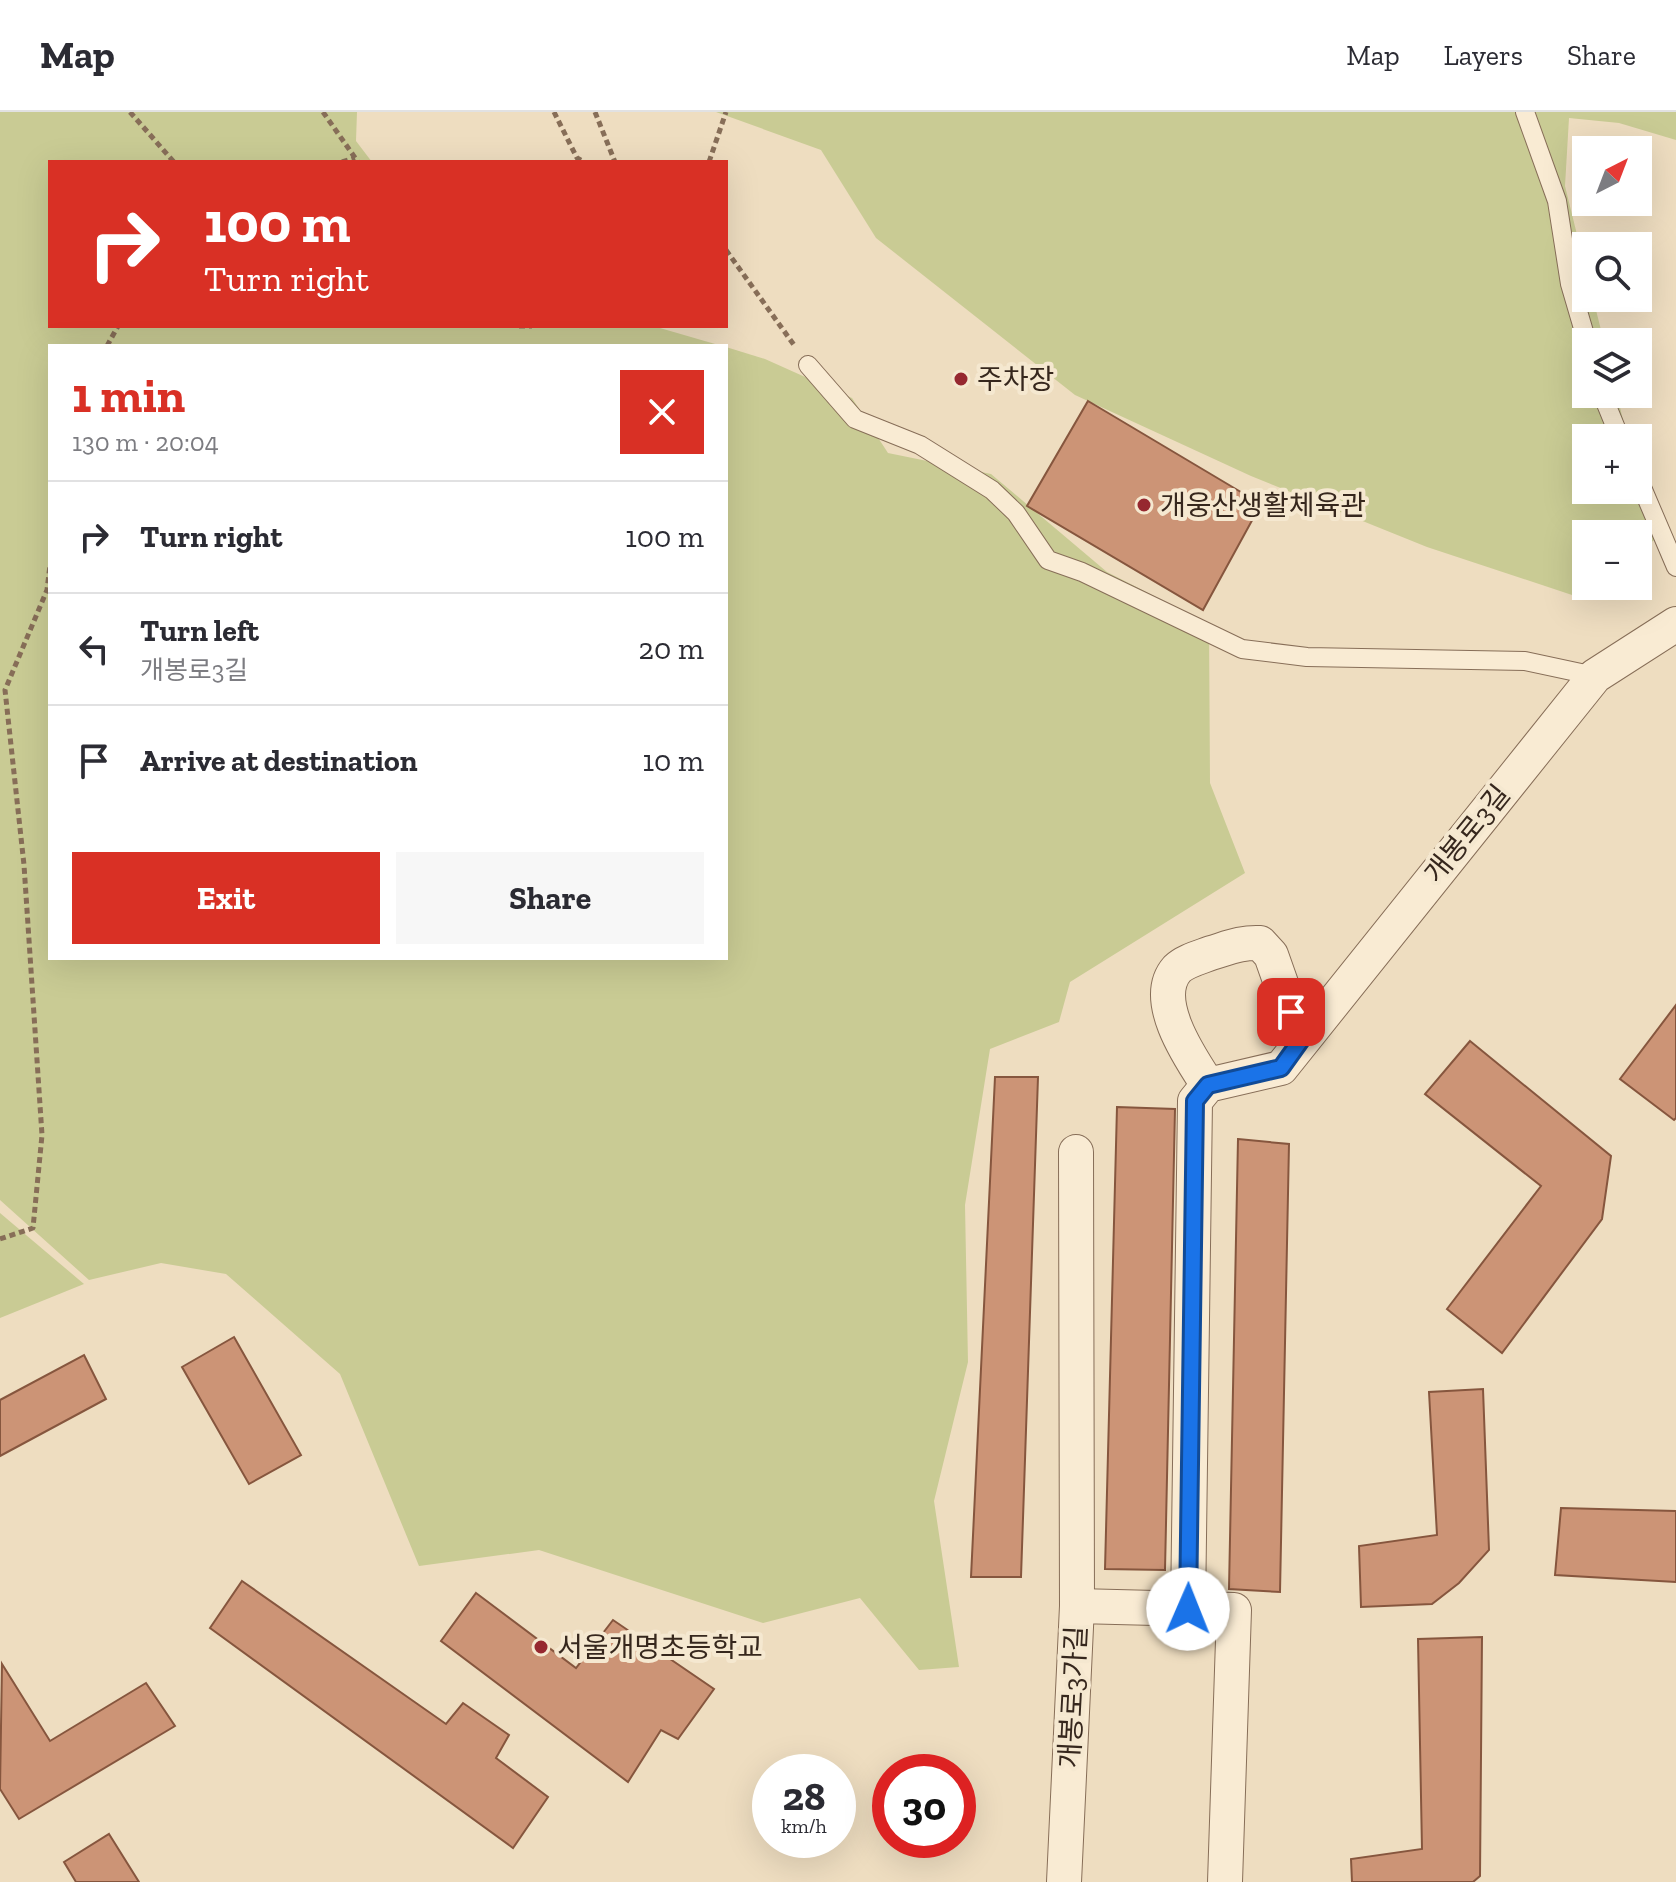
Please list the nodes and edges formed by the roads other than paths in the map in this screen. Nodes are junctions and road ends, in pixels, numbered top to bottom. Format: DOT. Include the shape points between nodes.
graph roads {
  1 [pos="1525,112"];
  2 [pos="1583,328"];
  3 [pos="808,365"];
  4 [pos="1649,504"];
  5 [pos="1676,567"];
  6 [pos="1676,624"];
  7 [pos="1595,676"];
  8 [pos="1301,1040"];
  9 [pos="1208,1085"];
  10 [pos="1076,1152"];
  11 [pos="1077,1606"];
  12 [pos="1188,1609"];
  13 [pos="1064,1882"];
  14 [pos="1225,1882"];
  1 -- 2 [label="lane" via="1557,201"];
  3 -- 7 [label="lane" via="855,419 920,445 992,490 1016,513 1048,560 1242,649 1307,657 1525,661"];
  4 -- 5 [label="lane"];
  6 -- 7 [label="street, 개봉로3길"];
  7 -- 8 [label="street, 개봉로3길"];
  8 -- 9 [label="street, 개봉로3길" via="1281,1068"];
  8 -- 9 [label="street" via="1271,955 1260,943 1245,942 1193,960 1177,969 1170,984 1172,1019"];
  9 -- 12 [label="street" via="1195,1101"];
  10 -- 11 [label="street"];
  11 -- 12 [label="street, 개봉로3가길"];
  11 -- 13 [label="street, 개봉로3가길"];
  12 -- 14 [label="street, 개봉로3가길" via="1234,1610"];
}
